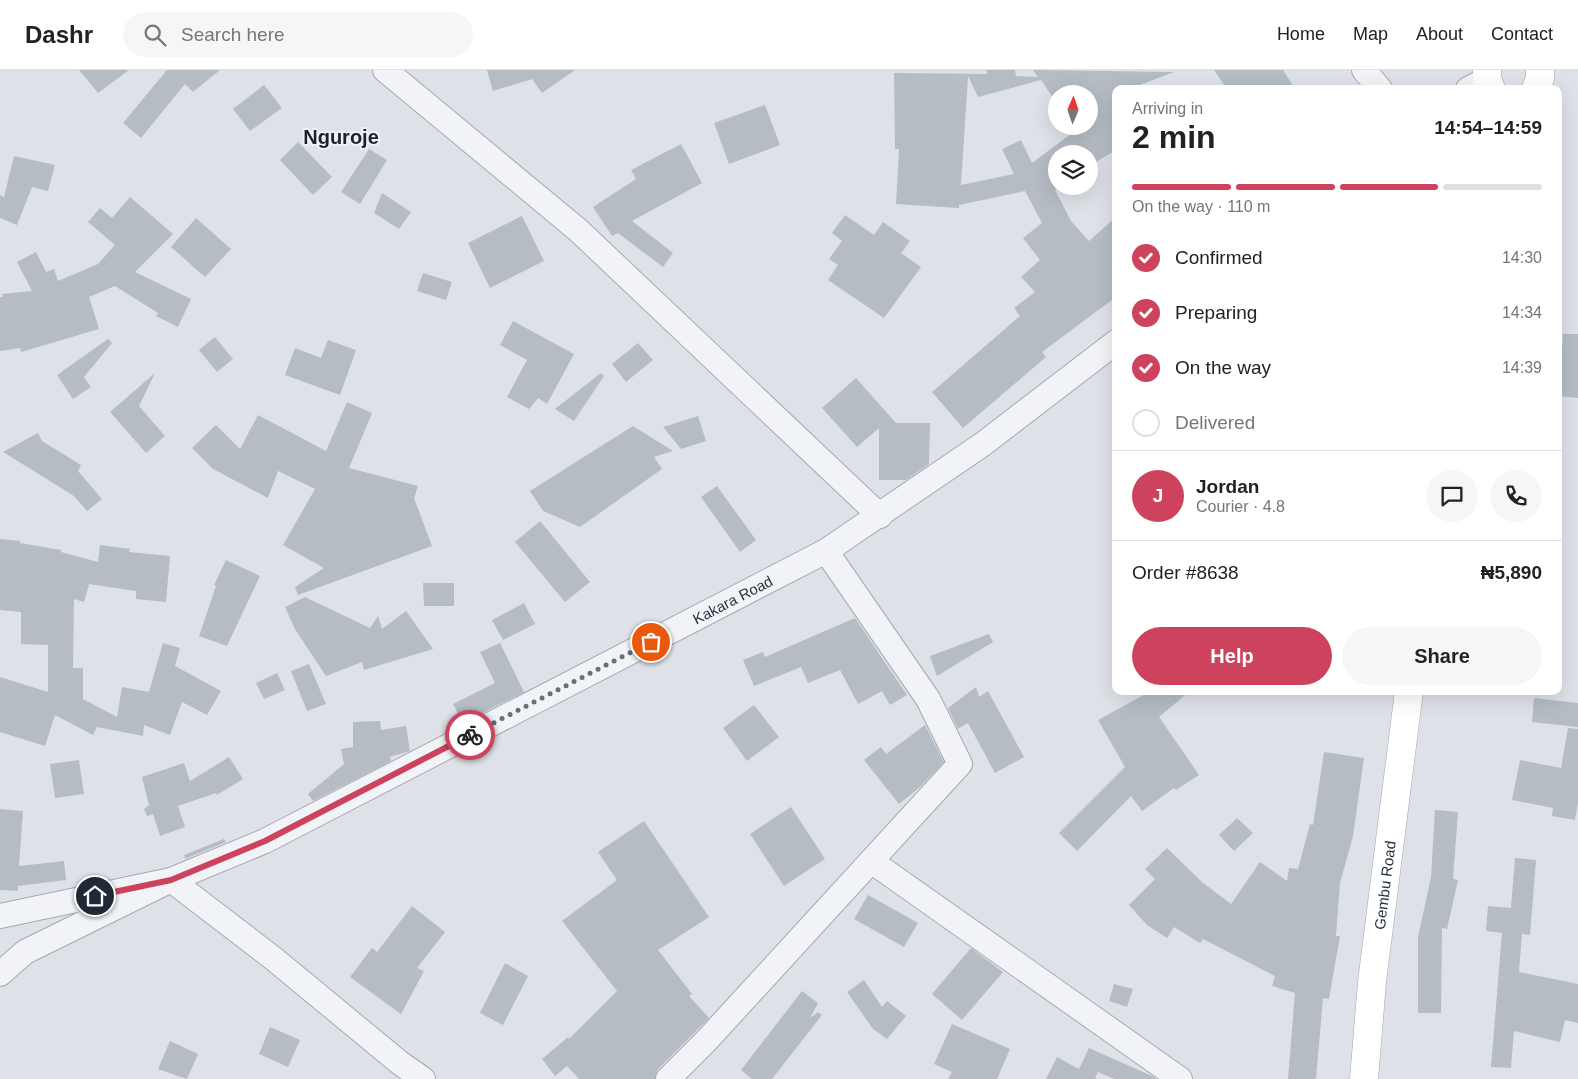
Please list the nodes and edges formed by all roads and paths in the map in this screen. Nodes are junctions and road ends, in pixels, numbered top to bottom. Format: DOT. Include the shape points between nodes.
graph roads {
  1 [pos="385,70"];
  2 [pos="1364,70"];
  3 [pos="1540,70"];
  4 [pos="1377,85"];
  5 [pos="1537,85"];
  6 [pos="1112,345"];
  7 [pos="880,516"];
  8 [pos="826,551"];
  9 [pos="1408,695"];
  10 [pos="871,861"];
  11 [pos="171,880"];
  12 [pos="0,916"];
  13 [pos="0,974"];
  14 [pos="423,1079"];
  15 [pos="668,1079"];
  16 [pos="1180,1079"];
  17 [pos="1364,1079"];
  1 -- 7 [label="street" via="578,230"];
  2 -- 4 [label="street"];
  3 -- 5 [label="main road"];
  6 -- 7 [label="street, Kakara Road" via="983,444"];
  7 -- 8 [label="street, Kakara Road"];
  8 -- 10 [label="street" via="928,699 960,764"];
  8 -- 11 [label="street, Kakara Road" via="265,841"];
  9 -- 17 [label="main road, Gembu Road" via="1372,982"];
  10 -- 15 [label="street"];
  10 -- 16 [label="street"];
  11 -- 12 [label="street"];
  11 -- 13 [label="street, Kakara Road" via="25,952"];
  11 -- 14 [label="street"];
}
